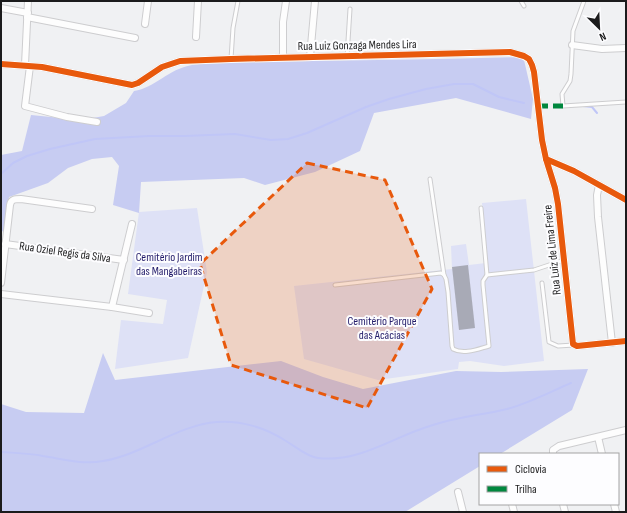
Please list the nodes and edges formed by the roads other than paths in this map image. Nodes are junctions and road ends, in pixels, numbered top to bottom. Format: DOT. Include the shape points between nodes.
graph roads {
  1 [pos="28,1"];
  2 [pos="148,1"];
  3 [pos="198,1"];
  4 [pos="238,1"];
  5 [pos="286,1"];
  6 [pos="315,1"];
  7 [pos="521,1"];
  8 [pos="584,1"];
  9 [pos="524,6"];
  10 [pos="1,8"];
  11 [pos="350,9"];
  12 [pos="28,15"];
  13 [pos="145,24"];
  14 [pos="196,37"];
  15 [pos="135,38"];
  16 [pos="572,45"];
  17 [pos="626,48"];
  18 [pos="283,57"];
  19 [pos="310,57"];
  20 [pos="347,57"];
  21 [pos="231,58"];
  22 [pos="1,64"];
  23 [pos="28,66"];
  24 [pos="626,102"];
  25 [pos="97,122"];
  26 [pos="546,158"];
  27 [pos="430,179"];
  28 [pos="599,186"];
  29 [pos="626,200"];
  30 [pos="481,208"];
  31 [pos="92,209"];
  32 [pos="132,224"];
  33 [pos="3,235"];
  34 [pos="5,244"];
  35 [pos="124,260"];
  36 [pos="564,260"];
  37 [pos="444,275"];
  38 [pos="487,275"];
  39 [pos="1,283"];
  40 [pos="542,283"];
  41 [pos="335,285"];
  42 [pos="1,294"];
  43 [pos="112,307"];
  44 [pos="149,313"];
  45 [pos="626,341"];
  46 [pos="573,343"];
  47 [pos="612,343"];
  48 [pos="626,430"];
  49 [pos="598,437"];
  50 [pos="553,453"];
  51 [pos="602,453"];
  52 [pos="458,492"];
  53 [pos="463,512"];
  1 -- 12 [label="street"];
  2 -- 13 [label="street"];
  3 -- 14 [label="street"];
  4 -- 21 [label="lane"];
  5 -- 18 [label="street"];
  6 -- 19 [label="street"];
  7 -- 9 [label="lane"];
  8 -- 16 [label="lane" via="573,30"];
  10 -- 12 [label="street"];
  11 -- 20 [label="lane"];
  12 -- 15 [label="street"];
  12 -- 23 [label="street"];
  16 -- 17 [label="street" via="602,49"];
  16 -- 24 [label="lane" via="571,74 562,94 563,106"];
  18 -- 19 [label="street, Rua Luiz Gonzaga Mendes Lira"];
  18 -- 21 [label="street, Rua Luiz Gonzaga Mendes Lira"];
  19 -- 20 [label="street, Rua Luiz Gonzaga Mendes Lira"];
  20 -- 26 [label="street, Rua Luiz Gonzaga Mendes Lira" via="510,52 524,56 534,72"];
  21 -- 23 [label="street, Rua Luiz Gonzaga Mendes Lira" via="171,63 132,85"];
  22 -- 23 [label="street, Rua Luiz Gonzaga Mendes Lira"];
  23 -- 25 [label="street" via="24,106"];
  26 -- 28 [label="street"];
  26 -- 36 [label="street, Rua Luiz de Lima Freire" via="557,199"];
  27 -- 37 [label="lane"];
  28 -- 29 [label="street"];
  28 -- 47 [label="street" via="598,217"];
  30 -- 38 [label="lane"];
  31 -- 33 [label="street" via="13,200"];
  32 -- 35 [label="street"];
  33 -- 34 [label="street"];
  34 -- 35 [label="street, Rua Oziel Regis da Silva"];
  34 -- 39 [label="street"];
  35 -- 43 [label="street"];
  36 -- 38 [label="lane" via="534,270"];
  36 -- 46 [label="street, Rua Luiz de Lima Freire"];
  37 -- 38 [label="lane" via="452,346 457,351 489,346 483,285"];
  37 -- 41 [label="lane" via="441,273"];
  40 -- 46 [label="lane" via="549,342 558,346"];
  42 -- 43 [label="street"];
  43 -- 44 [label="street"];
  45 -- 47 [label="street"];
  46 -- 47 [label="street" via="577,346"];
  48 -- 49 [label="street"];
  49 -- 50 [label="street" via="559,446"];
  49 -- 51 [label="street"];
  52 -- 53 [label="street"];
}
